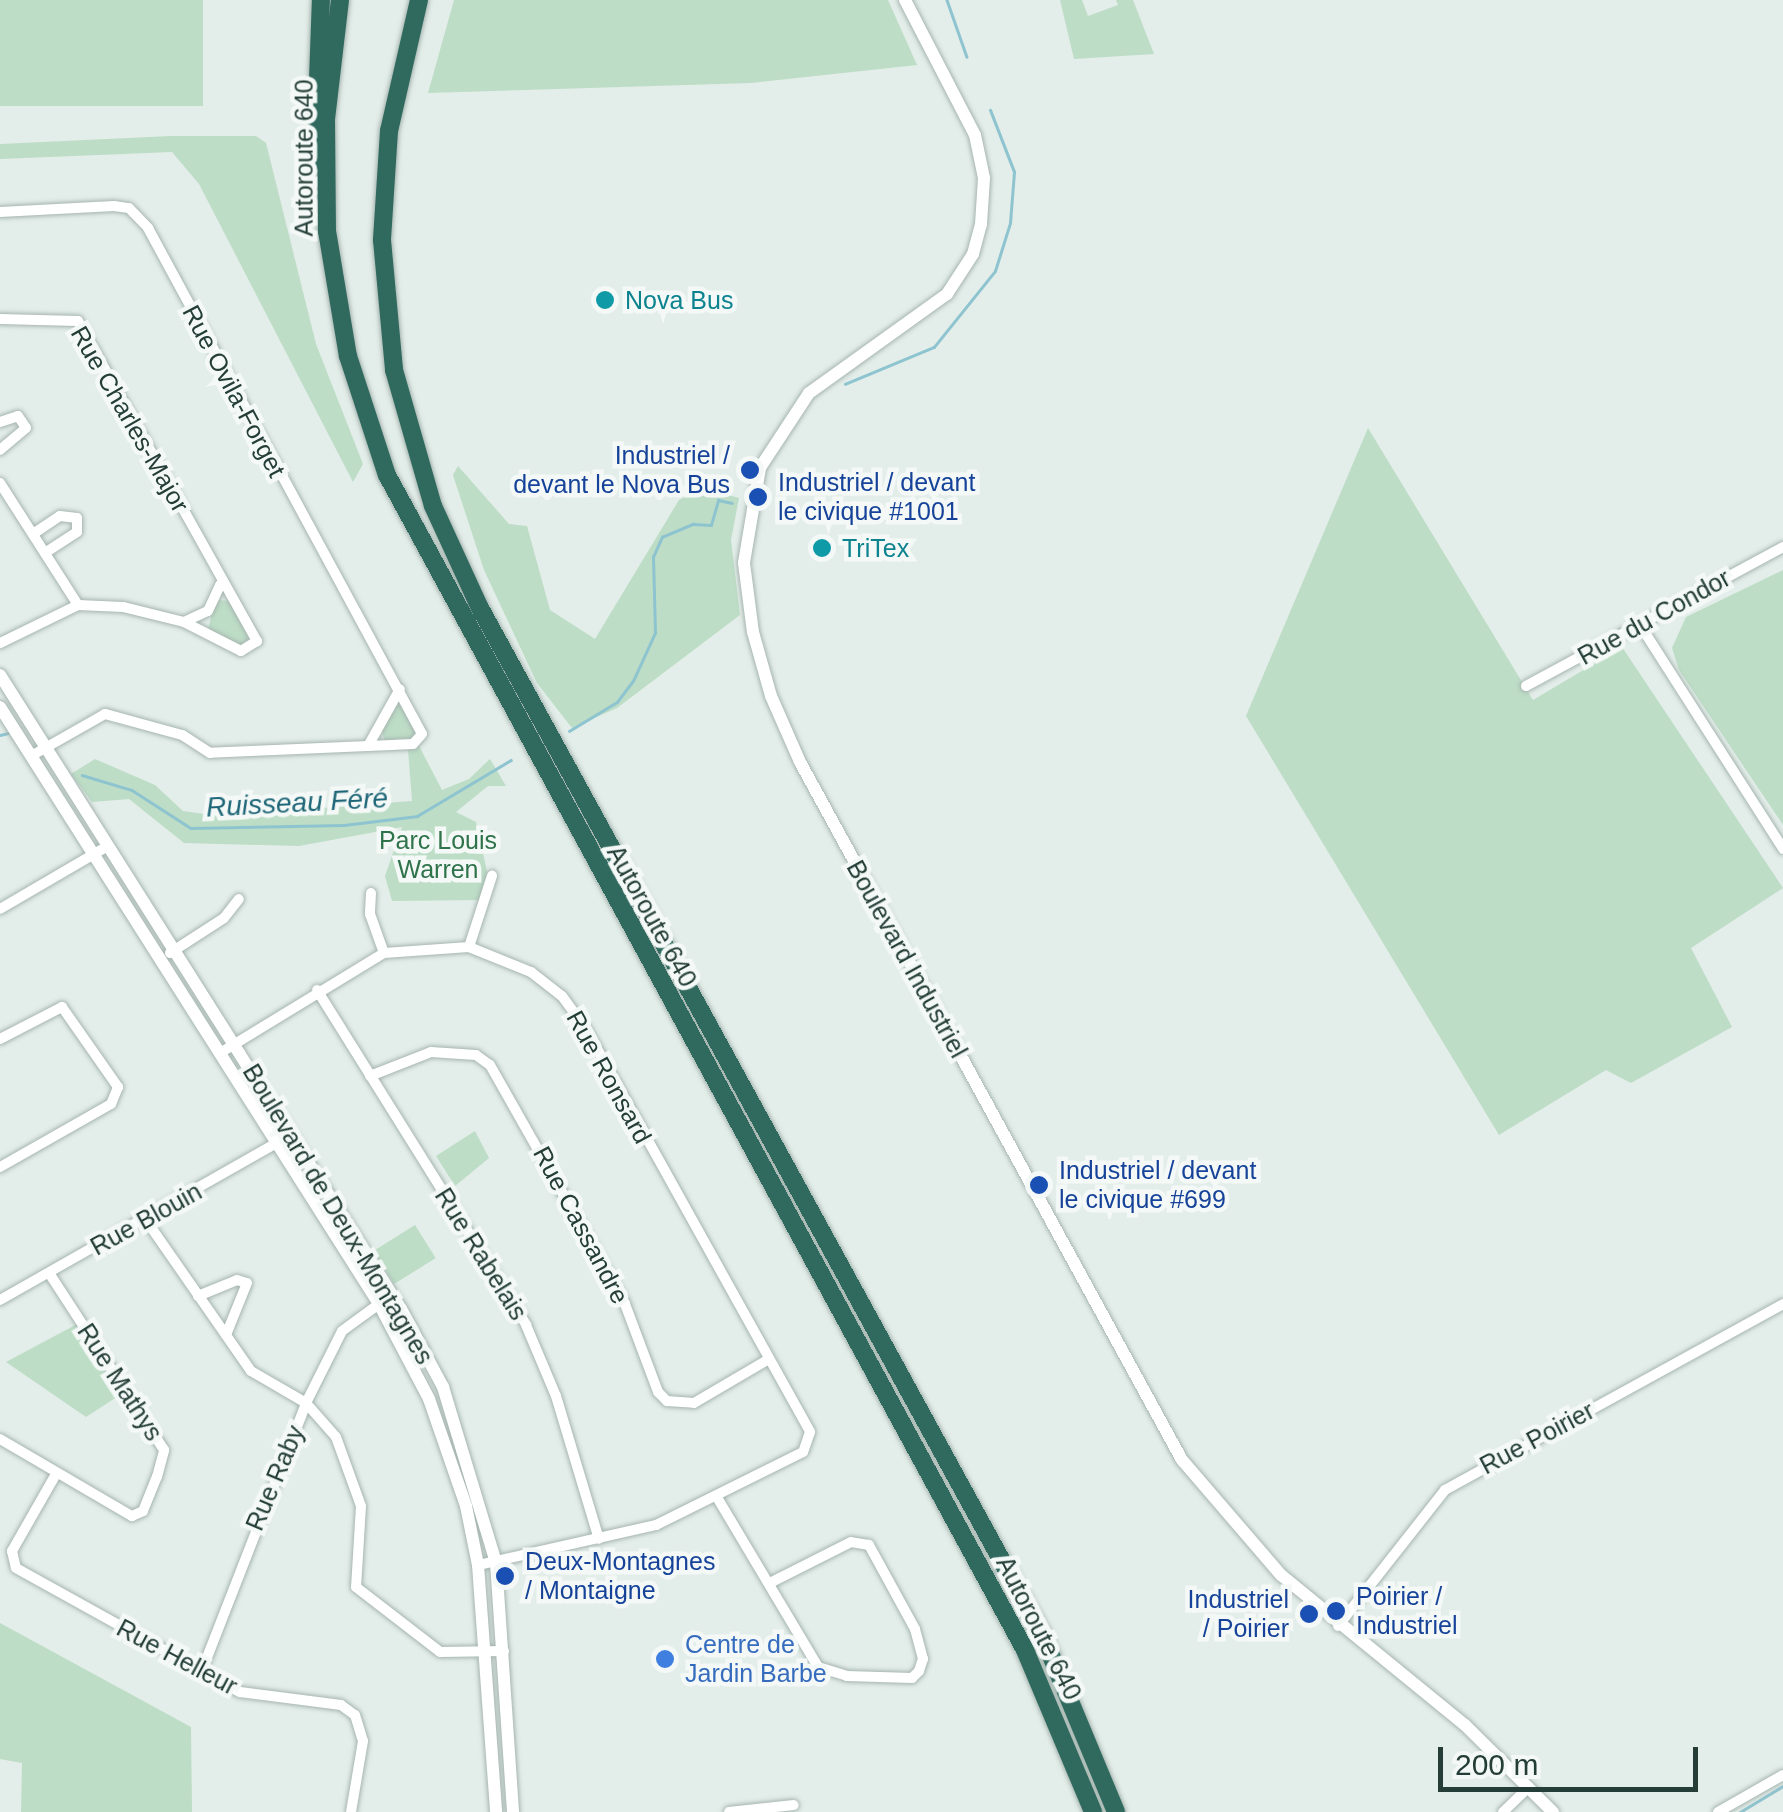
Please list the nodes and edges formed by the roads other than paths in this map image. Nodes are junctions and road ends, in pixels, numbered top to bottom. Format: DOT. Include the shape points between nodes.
graph roads {
  1 [pos="321,0"];
  2 [pos="340,0"];
  3 [pos="419,0"];
  4 [pos="905,0"];
  5 [pos="914,0"];
  6 [pos="918,24"];
  7 [pos="320,93"];
  8 [pos="0,212"];
  9 [pos="0,319"];
  10 [pos="0,422"];
  11 [pos="0,450"];
  12 [pos="0,483"];
  13 [pos="32,534"];
  14 [pos="1783,547"];
  15 [pos="45,554"];
  16 [pos="220,585"];
  17 [pos="78,605"];
  18 [pos="184,622"];
  19 [pos="1640,625"];
  20 [pos="0,643"];
  21 [pos="0,675"];
  22 [pos="1526,686"];
  23 [pos="400,689"];
  24 [pos="0,707"];
  25 [pos="368,746"];
  26 [pos="47,747"];
  27 [pos="31,756"];
  28 [pos="108,846"];
  29 [pos="1783,849"];
  30 [pos="93,854"];
  31 [pos="492,876"];
  32 [pos="371,894"];
  33 [pos="239,899"];
  34 [pos="0,909"];
  35 [pos="469,947"];
  36 [pos="174,951"];
  37 [pos="384,953"];
  38 [pos="161,959"];
  39 [pos="317,990"];
  40 [pos="0,1039"];
  41 [pos="234,1045"];
  42 [pos="220,1053"];
  43 [pos="370,1076"];
  44 [pos="291,1135"];
  45 [pos="278,1144"];
  46 [pos="0,1167"];
  47 [pos="146,1220"];
  48 [pos="49,1273"];
  49 [pos="198,1296"];
  50 [pos="0,1300"];
  51 [pos="379,1304"];
  52 [pos="1783,1304"];
  53 [pos="226,1335"];
  54 [pos="769,1359"];
  55 [pos="306,1403"];
  56 [pos="0,1439"];
  57 [pos="56,1474"];
  58 [pos="718,1499"];
  59 [pos="599,1539"];
  60 [pos="496,1562"];
  61 [pos="478,1565"];
  62 [pos="770,1583"];
  63 [pos="1337,1626"];
  64 [pos="488,1651"];
  65 [pos="504,1651"];
  66 [pos="202,1673"];
  67 [pos="1783,1775"];
  68 [pos="1529,1786"];
  69 [pos="794,1805"];
  70 [pos="352,1812"];
  71 [pos="496,1812"];
  72 [pos="513,1812"];
  73 [pos="729,1812"];
  74 [pos="1093,1812"];
  75 [pos="1116,1812"];
  76 [pos="1503,1812"];
  77 [pos="1553,1812"];
  78 [pos="1718,1812"];
  1 -- 7 [label="highway"];
  2 -- 7 [label="highway, Autoroute 640"];
  3 -- 75 [label="highway, Autoroute 640" via="396,89 382,240 389,338 406,426 445,536 1042,1634"];
  4 -- 6 [label="street, Boulevard Industriel"];
  5 -- 6 [label="street, Boulevard Industriel"];
  6 -- 63 [label="street, Boulevard Industriel" via="975,135 985,186 979,234 965,269 940,301 815,387 768,451 744,546 760,664 800,762 1162,1429 1237,1530"];
  7 -- 74 [label="highway, Autoroute 640" via="329,250 355,382 406,516 1020,1639"];
  8 -- 23 [label="street, Rue Ovila-Forget" via="114,206 129,208 148,228"];
  9 -- 16 [label="street, Rue Charles-Major" via="78,321"];
  10 -- 11 [label="street" via="18,416 26,428"];
  12 -- 13 [label="street"];
  13 -- 15 [label="street"];
  13 -- 15 [label="street" via="67,514 80,522 77,532"];
  14 -- 19 [label="street, Rue du Condor"];
  15 -- 17 [label="street"];
  16 -- 18 [label="street" via="208,611"];
  16 -- 18 [label="street, Rue Charles-Major" via="254,631 251,649 241,651"];
  17 -- 18 [label="street, Rue Charles-Major" via="123,607"];
  17 -- 20 [label="street, Rue Charles-Major"];
  19 -- 22 [label="street, Rue du Condor"];
  19 -- 29 [label="street"];
  21 -- 26 [label="street, Boulevard de Deux-Montagnes"];
  23 -- 25 [label="street"];
  23 -- 25 [label="street, Rue Ovila-Forget" via="422,734 413,744"];
  24 -- 27 [label="street, Boulevard de Deux-Montagnes"];
  25 -- 26 [label="street, Rue Ovila-Forget" via="210,754 182,735 106,714"];
  26 -- 27 [label="street, Rue Ovila-Forget"];
  26 -- 28 [label="street, Boulevard de Deux-Montagnes"];
  27 -- 30 [label="street, Boulevard de Deux-Montagnes"];
  28 -- 30 [label="street"];
  28 -- 36 [label="street, Boulevard de Deux-Montagnes"];
  30 -- 34 [label="street"];
  30 -- 38 [label="street, Boulevard de Deux-Montagnes"];
  31 -- 35 [label="street"];
  32 -- 37 [label="street" via="370,914"];
  33 -- 36 [label="street" via="224,918"];
  35 -- 37 [label="street, Rue Ronsard"];
  35 -- 54 [label="street, Rue Ronsard" via="531,972 562,996"];
  36 -- 38 [label="street"];
  36 -- 41 [label="street, Boulevard de Deux-Montagnes"];
  37 -- 39 [label="street, Rue Ronsard"];
  38 -- 42 [label="street, Boulevard de Deux-Montagnes"];
  39 -- 41 [label="street, Rue Ronsard"];
  39 -- 43 [label="street, Rue Rabelais"];
  40 -- 46 [label="street" via="62,1008 118,1087 110,1104"];
  41 -- 42 [label="street, Rue Ronsard"];
  41 -- 44 [label="street, Boulevard de Deux-Montagnes"];
  42 -- 45 [label="street, Boulevard de Deux-Montagnes"];
  43 -- 54 [label="street, Rue Cassandre" via="430,1052 476,1054 490,1065 625,1304 667,1402 694,1403"];
  43 -- 59 [label="street, Rue Rabelais" via="526,1325 556,1396"];
  44 -- 45 [label="street, Rue Blouin"];
  44 -- 60 [label="street, Boulevard de Deux-Montagnes" via="442,1387"];
  45 -- 47 [label="street, Rue Blouin"];
  45 -- 51 [label="street, Boulevard de Deux-Montagnes"];
  47 -- 48 [label="street, Rue Blouin"];
  47 -- 49 [label="street"];
  48 -- 50 [label="street, Rue Blouin"];
  48 -- 57 [label="street, Rue Mathys" via="164,1450 143,1511 132,1516"];
  49 -- 53 [label="street"];
  49 -- 53 [label="street" via="236,1280 247,1284"];
  51 -- 55 [label="street, Rue Raby" via="342,1331"];
  51 -- 61 [label="street, Boulevard de Deux-Montagnes" via="440,1428"];
  52 -- 63 [label="street, Rue Poirier" via="1445,1490"];
  53 -- 55 [label="street" via="261,1380"];
  54 -- 58 [label="street, Rue Ronsard" via="811,1442"];
  55 -- 64 [label="street" via="336,1438 361,1506 356,1587 440,1652"];
  55 -- 66 [label="street, Rue Raby"];
  56 -- 57 [label="street, Rue Mathys"];
  57 -- 66 [label="street, Rue Helleur" via="12,1552 16,1568"];
  58 -- 59 [label="street"];
  58 -- 62 [label="street"];
  59 -- 60 [label="street"];
  60 -- 61 [label="street"];
  60 -- 65 [label="street, Boulevard de Deux-Montagnes"];
  61 -- 64 [label="street, Boulevard de Deux-Montagnes"];
  62 -- 62 [label="street" via="818,1668 912,1678 919,1672 923,1659 915,1629 869,1545 852,1542"];
  63 -- 68 [label="street, Boulevard Industriel" via="1435,1700"];
  64 -- 65 [label="street"];
  64 -- 71 [label="street, Boulevard de Deux-Montagnes"];
  65 -- 72 [label="street, Boulevard de Deux-Montagnes"];
  66 -- 70 [label="street, Rue Helleur" via="240,1692 327,1700 355,1715 363,1742"];
  67 -- 78 [label="street"];
  68 -- 76 [label="street"];
  68 -- 77 [label="street, Boulevard Industriel"];
  69 -- 73 [label="street"];
}
